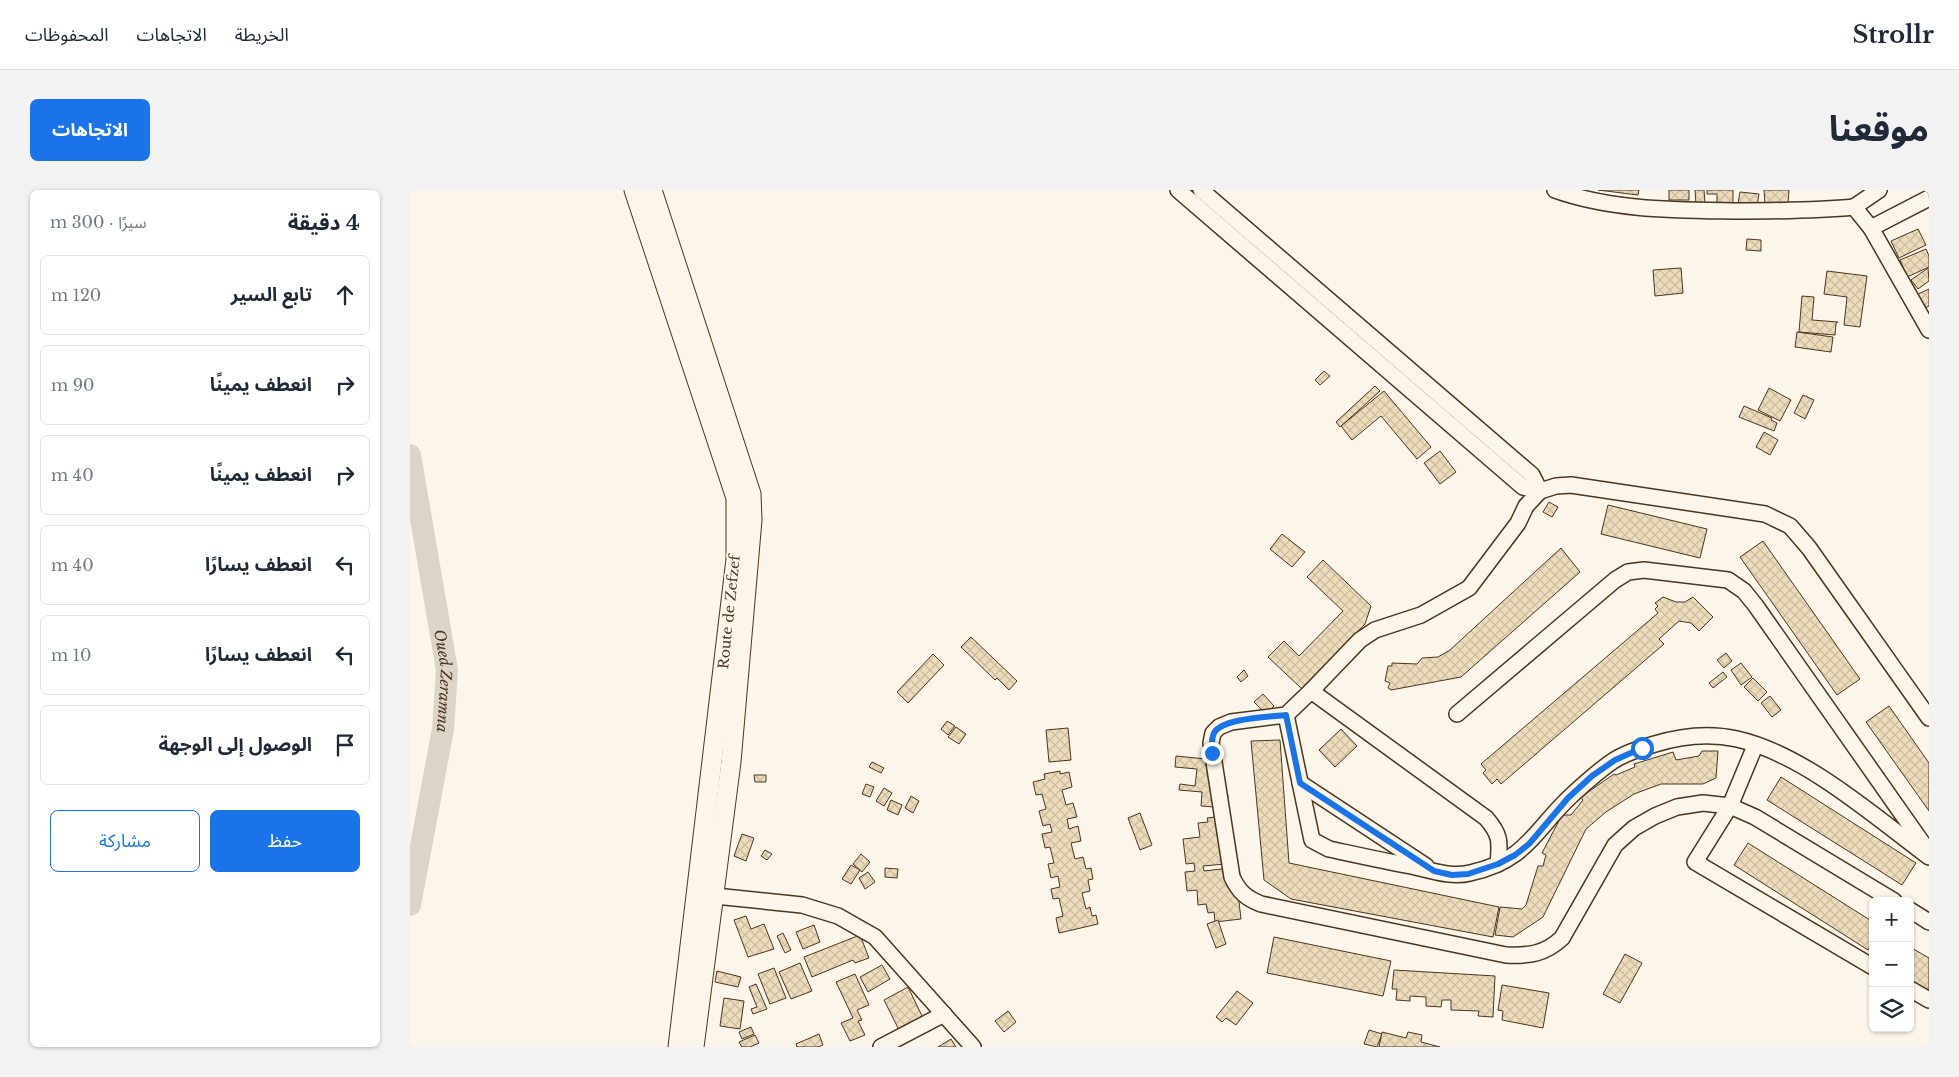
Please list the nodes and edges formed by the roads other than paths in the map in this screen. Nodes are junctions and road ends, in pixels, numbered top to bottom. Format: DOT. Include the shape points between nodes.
graph roads {
  1 [pos="634,190"];
  2 [pos="652,190"];
  3 [pos="1178,190"];
  4 [pos="1201,190"];
  5 [pos="1555,190"];
  6 [pos="1879,190"];
  7 [pos="1929,198"];
  8 [pos="1854,207"];
  9 [pos="1871,228"];
  10 [pos="1929,330"];
  11 [pos="1540,491"];
  12 [pos="1311,691"];
  13 [pos="1457,714"];
  14 [pos="1286,715"];
  15 [pos="1929,718"];
  16 [pos="1755,746"];
  17 [pos="1300,783"];
  18 [pos="1730,806"];
  19 [pos="1929,852"];
  20 [pos="1929,857"];
  21 [pos="1498,864"];
  22 [pos="1434,871"];
  23 [pos="715,896"];
  24 [pos="1887,897"];
  25 [pos="1914,913"];
  26 [pos="1929,922"];
  27 [pos="1869,964"];
  28 [pos="1914,991"];
  29 [pos="1929,1000"];
  30 [pos="944,1014"];
  31 [pos="678,1047"];
  32 [pos="694,1047"];
  33 [pos="881,1047"];
  34 [pos="973,1047"];
  1 -- 31 [label="main road, Route de Zefzef" via="736,498 736,559"];
  2 -- 23 [label="main road, Route de Zefzef" via="751,494 752,520 732,752"];
  3 -- 11 [label="street" via="1523,487"];
  4 -- 11 [label="street" via="1532,475"];
  5 -- 8 [label="street" via="1579,198 1666,210"];
  6 -- 8 [label="street"];
  7 -- 9 [label="street"];
  8 -- 9 [label="street"];
  9 -- 10 [label="street"];
  11 -- 12 [label="street" via="1469,588 1421,615 1375,630 1360,640"];
  11 -- 15 [label="street" via="1571,485 1765,514 1790,526"];
  12 -- 14 [label="street"];
  12 -- 21 [label="street" via="1486,818 1496,829 1500,841"];
  13 -- 19 [label="street" via="1628,572 1644,570 1728,580 1744,591 1756,606"];
  14 -- 17 [label="street"];
  14 -- 18 [label="street" via="1231,722 1219,727 1211,743 1232,877 1238,890 1261,904 1506,955 1538,954 1562,938 1615,845 1634,828 1677,807 1702,803"];
  16 -- 18 [label="street"];
  16 -- 20 [label="street" via="1779,754 1818,776"];
  16 -- 21 [label="street" via="1737,739 1699,736 1670,740 1615,760 1568,798 1529,844"];
  17 -- 22 [label="street"];
  17 -- 22 [label="street" via="1312,840 1320,846"];
  18 -- 24 [label="street" via="1755,817"];
  18 -- 27 [label="street" via="1695,862"];
  21 -- 22 [label="street" via="1468,874"];
  23 -- 30 [label="street" via="802,905 838,916 875,937"];
  23 -- 32 [label="main road, Route de Zefzef"];
  25 -- 26 [label="street"];
  28 -- 29 [label="street"];
  30 -- 33 [label="street"];
  30 -- 34 [label="street"];
}
